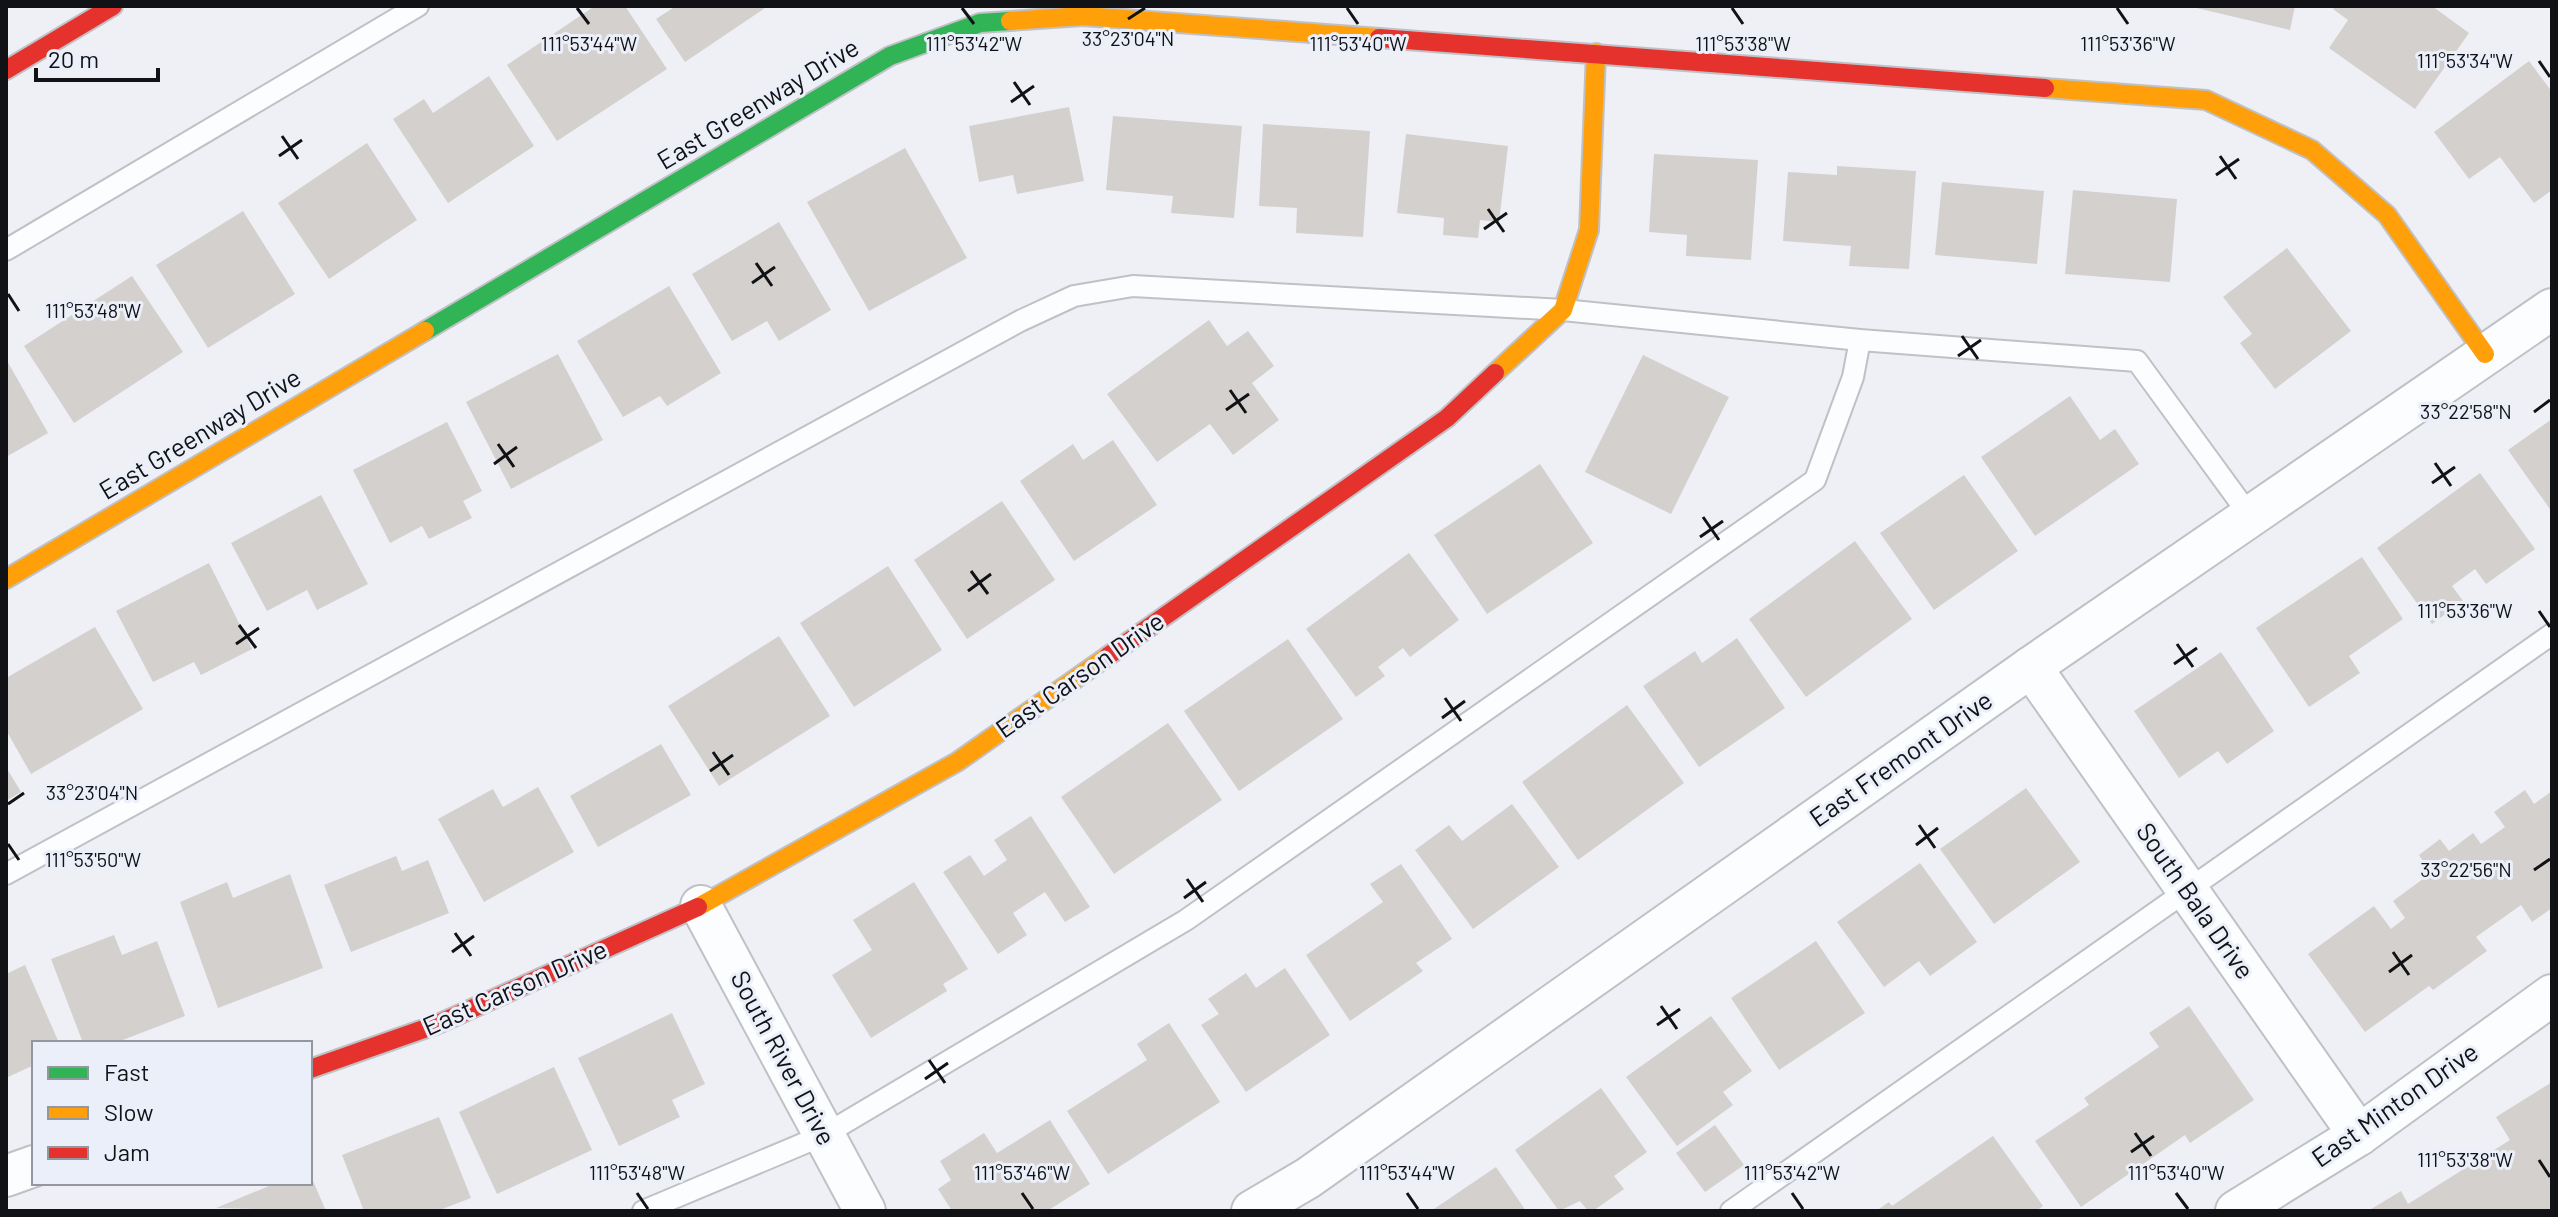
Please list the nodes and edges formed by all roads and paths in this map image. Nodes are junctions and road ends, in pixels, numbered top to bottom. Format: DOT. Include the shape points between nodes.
graph roads {
  1 [pos="113,6"];
  2 [pos="418,6"];
  3 [pos="1596,53"];
  4 [pos="6,70"];
  5 [pos="6,250"];
  6 [pos="2552,309"];
  7 [pos="1563,310"];
  8 [pos="1860,340"];
  9 [pos="2485,354"];
  10 [pos="2250,516"];
  11 [pos="6,579"];
  12 [pos="2552,634"];
  13 [pos="2031,667"];
  14 [pos="6,874"];
  15 [pos="2188,890"];
  16 [pos="701,906"];
  17 [pos="2552,995"];
  18 [pos="312,1068"];
  19 [pos="824,1135"];
  20 [pos="2359,1135"];
  21 [pos="32,1167"];
  22 [pos="6,1176"];
  23 [pos="643,1211"];
  24 [pos="865,1211"];
  25 [pos="1252,1211"];
  26 [pos="1731,1211"];
  27 [pos="2236,1211"];
  1 -- 4 [label="main road"];
  2 -- 5 [label="lane"];
  3 -- 7 [label="main road, East Carson Drive" via="1589,230"];
  3 -- 9 [label="main road, East Greenway Drive" via="2206,100 2312,150 2387,215"];
  3 -- 11 [label="main road, East Greenway Drive" via="1083,16 980,23 890,56"];
  6 -- 9 [label="street, East Fremont Drive"];
  7 -- 8 [label="lane"];
  7 -- 14 [label="lane" via="1133,286 1074,296"];
  7 -- 16 [label="main road, East Carson Drive" via="1447,418 957,762"];
  8 -- 10 [label="lane" via="2137,361"];
  8 -- 19 [label="lane" via="1853,377 1815,480 1186,920"];
  9 -- 10 [label="street, East Fremont Drive"];
  10 -- 13 [label="street, East Fremont Drive"];
  12 -- 15 [label="lane"];
  13 -- 15 [label="street, South Bala Drive"];
  13 -- 25 [label="street, East Fremont Drive" via="1308,1178"];
  15 -- 20 [label="street, South Bala Drive"];
  15 -- 26 [label="lane"];
  16 -- 18 [label="main road, East Carson Drive" via="438,1024"];
  16 -- 19 [label="street, South River Drive"];
  17 -- 20 [label="street, East Minton Drive"];
  19 -- 23 [label="lane"];
  19 -- 24 [label="street, South River Drive"];
  20 -- 27 [label="street, East Minton Drive"];
  21 -- 22 [label="street"];
}
